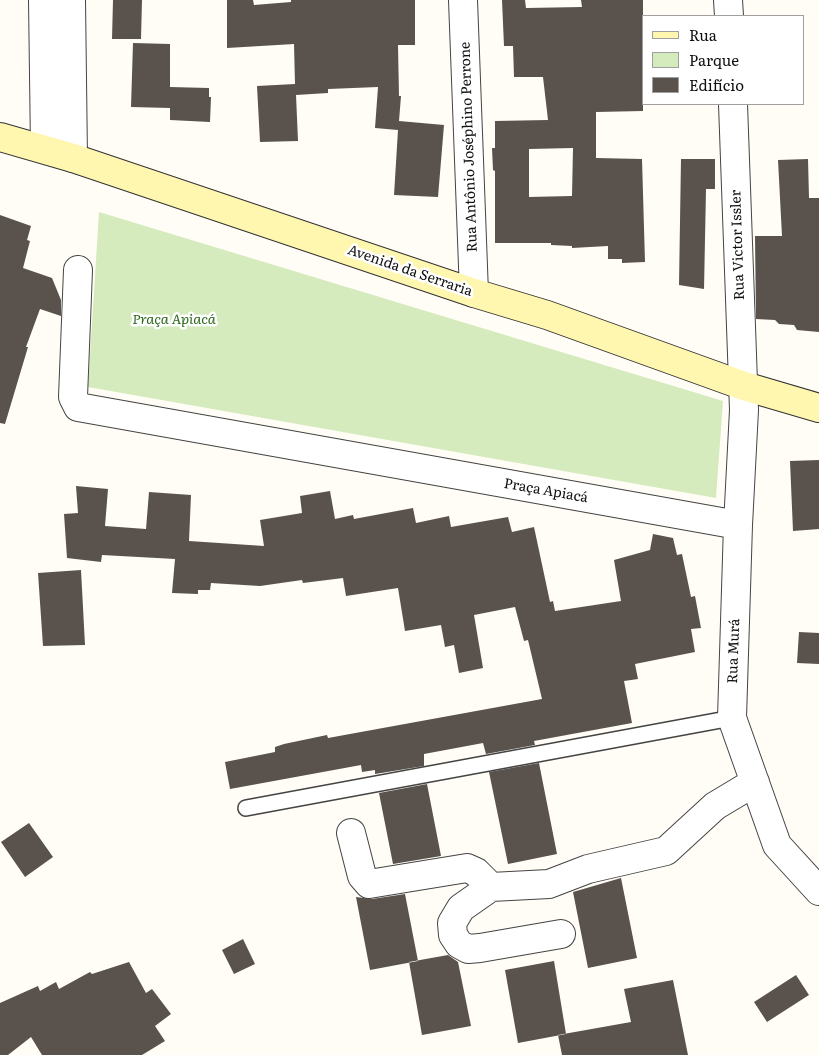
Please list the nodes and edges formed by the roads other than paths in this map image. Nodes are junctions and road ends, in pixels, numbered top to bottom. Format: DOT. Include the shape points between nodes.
graph roads {
  1 [pos="42,0"];
  2 [pos="71,0"];
  3 [pos="463,0"];
  4 [pos="728,0"];
  5 [pos="729,15"];
  6 [pos="733,105"];
  7 [pos="0,137"];
  8 [pos="45,149"];
  9 [pos="73,158"];
  10 [pos="78,270"];
  11 [pos="474,293"];
  12 [pos="744,386"];
  13 [pos="819,408"];
  14 [pos="738,524"];
  15 [pos="732,718"];
  16 [pos="755,782"];
  17 [pos="246,808"];
  18 [pos="351,833"];
  19 [pos="491,887"];
  20 [pos="819,892"];
  21 [pos="561,934"];
  1 -- 8 [label="street"];
  2 -- 9 [label="street"];
  3 -- 11 [label="street, Rua Antônio Joséphino Perrone"];
  4 -- 5 [label="street"];
  6 -- 12 [label="street, Rua Victor Issler"];
  7 -- 8 [label="main road, Avenida da Serraria"];
  8 -- 9 [label="main road, Avenida da Serraria"];
  9 -- 11 [label="main road, Avenida da Serraria"];
  10 -- 14 [label="street, Praça Apiacá" via="73,397 78,407 83,409"];
  11 -- 12 [label="main road, Avenida da Serraria" via="547,315"];
  12 -- 13 [label="main road, Avenida da Serraria"];
  12 -- 14 [label="street, Rua Murá"];
  14 -- 15 [label="street, Rua Murá"];
  15 -- 16 [label="street, Rua Murá"];
  15 -- 17 [label="lane"];
  16 -- 19 [label="street" via="715,806 662,853 588,869 549,884"];
  16 -- 20 [label="street, Rua Murá" via="777,845"];
  18 -- 19 [label="street" via="362,876 369,884 467,868"];
  19 -- 21 [label="street" via="461,908 452,923 453,935 459,944 468,949 480,948"];
}
